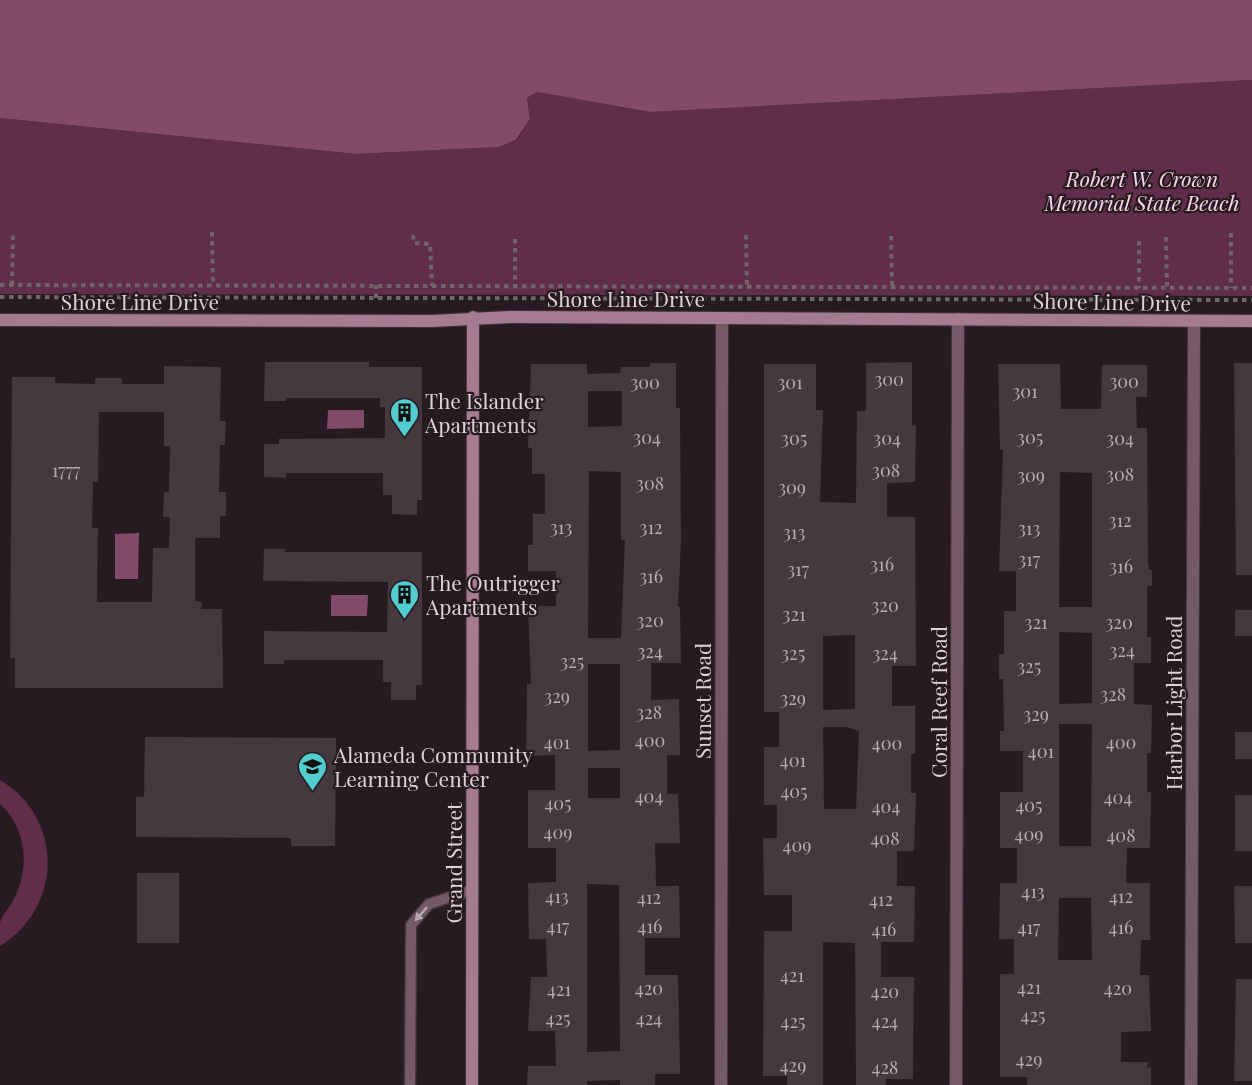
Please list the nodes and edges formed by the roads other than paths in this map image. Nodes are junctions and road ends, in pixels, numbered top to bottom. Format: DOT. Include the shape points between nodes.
graph roads {
  1 [pos="473,317"];
  2 [pos="722,318"];
  3 [pos="958,319"];
  4 [pos="0,320"];
  5 [pos="1194,321"];
  6 [pos="1252,321"];
  7 [pos="472,890"];
  8 [pos="410,1085"];
  9 [pos="472,1085"];
  10 [pos="721,1085"];
  11 [pos="956,1085"];
  12 [pos="1191,1085"];
  1 -- 2 [label="street, Shore Line Drive"];
  1 -- 4 [label="street, Shore Line Drive" via="432,321"];
  1 -- 7 [label="street, Grand Street"];
  2 -- 3 [label="street, Shore Line Drive"];
  2 -- 10 [label="street, Sunset Road"];
  3 -- 5 [label="street, Shore Line Drive"];
  3 -- 11 [label="street, Coral Reef Road"];
  5 -- 6 [label="street, Shore Line Drive"];
  5 -- 12 [label="street, Harbor Light Road"];
  7 -- 8 [label="lane, one-way" via="429,904 411,925"];
  7 -- 9 [label="street, Grand Street"];
}
